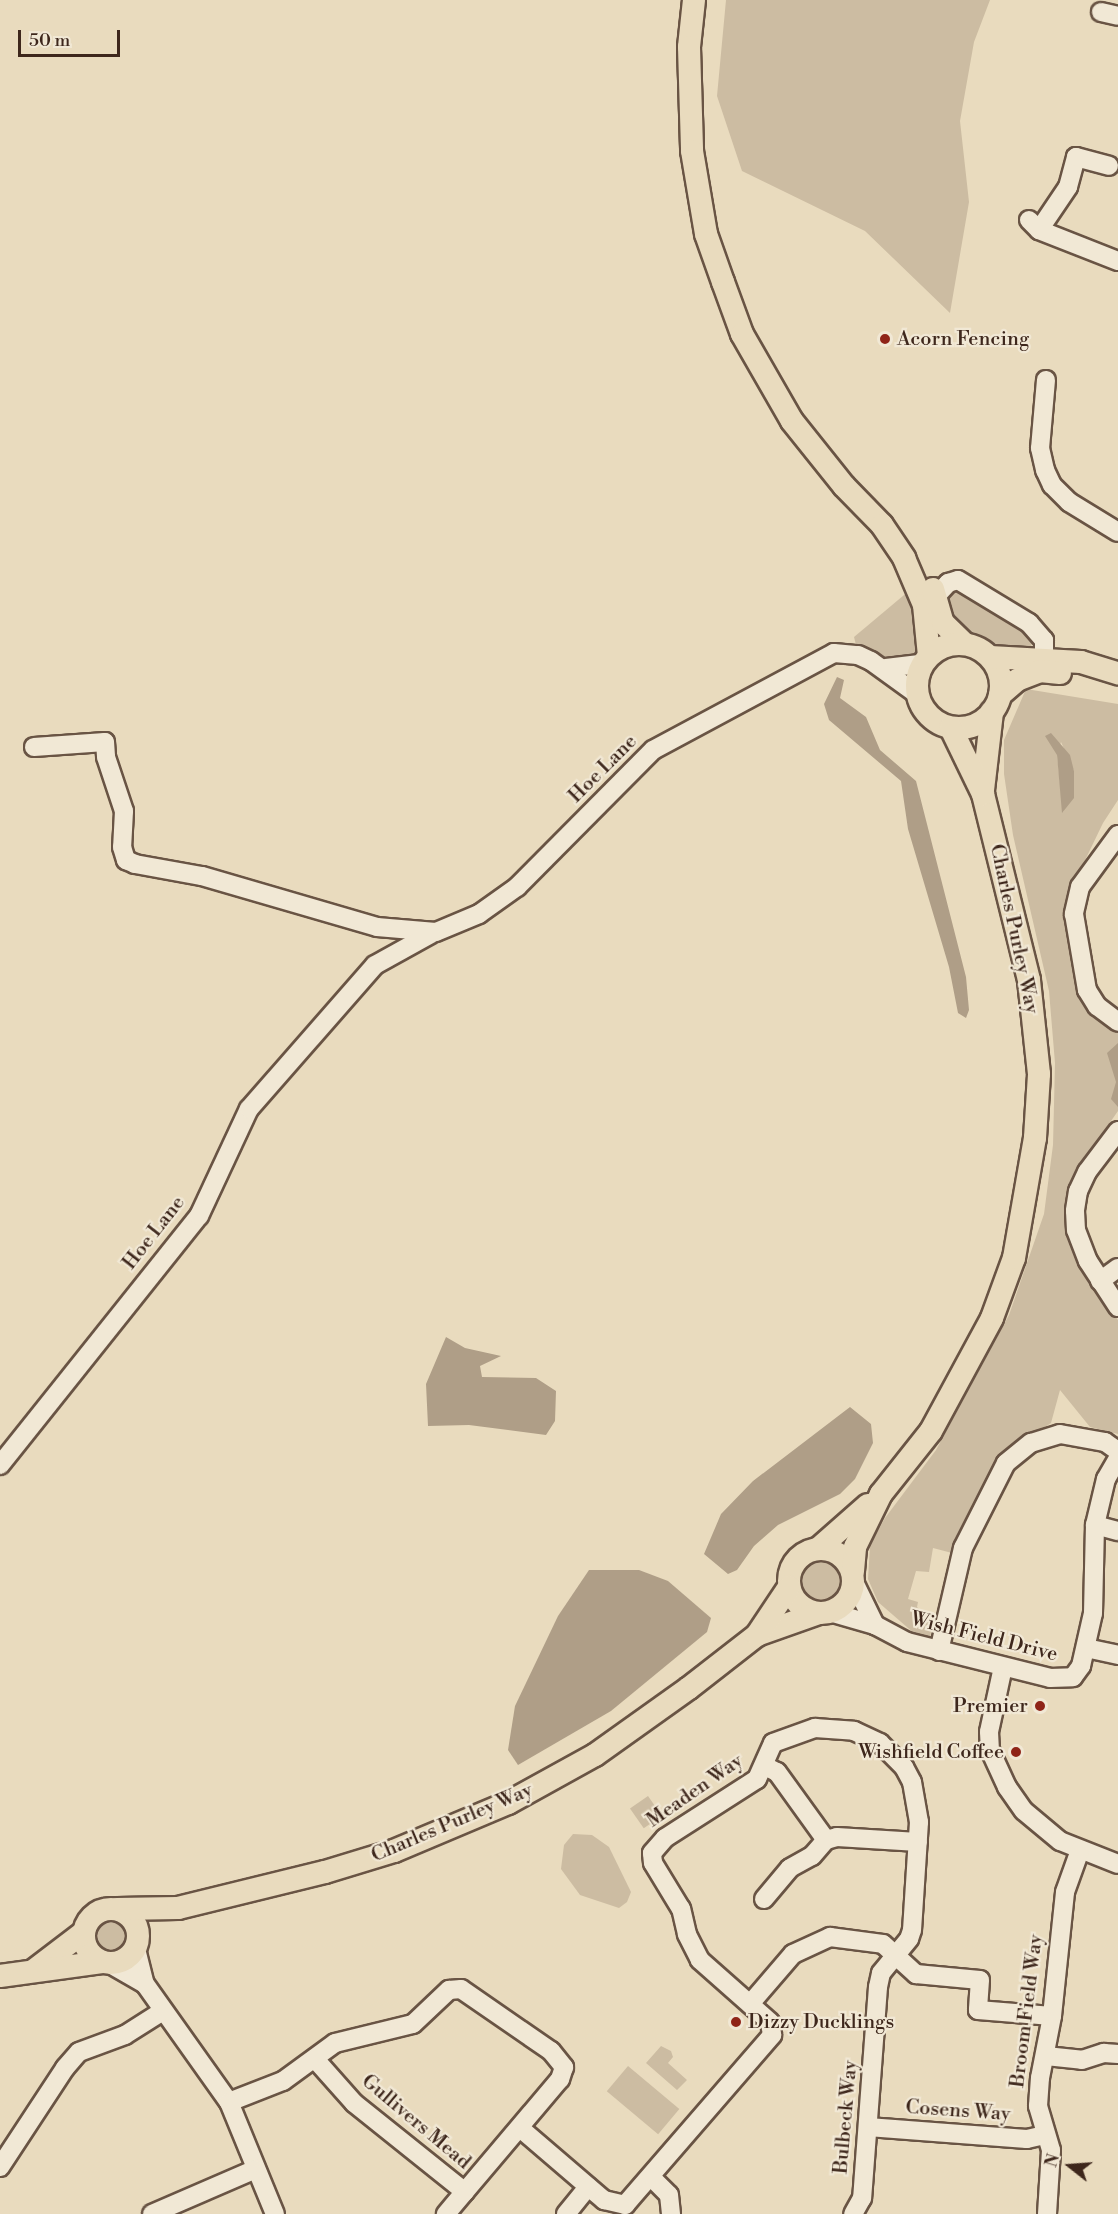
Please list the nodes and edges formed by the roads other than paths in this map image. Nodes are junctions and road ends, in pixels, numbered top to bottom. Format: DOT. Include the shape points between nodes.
graph roads {
  1 [pos="694,0"];
  2 [pos="1109,166"];
  3 [pos="1118,261"];
  4 [pos="1046,380"];
  5 [pos="882,525"];
  6 [pos="1118,532"];
  7 [pos="936,596"];
  8 [pos="965,644"];
  9 [pos="990,657"];
  10 [pos="1044,658"];
  11 [pos="927,660"];
  12 [pos="886,668"];
  13 [pos="1118,673"];
  14 [pos="1118,687"];
  15 [pos="918,694"];
  16 [pos="996,704"];
  17 [pos="951,728"];
  18 [pos="34,747"];
  19 [pos="983,794"];
  20 [pos="1118,835"];
  21 [pos="377,927"];
  22 [pos="436,932"];
  23 [pos="375,965"];
  24 [pos="1118,1022"];
  25 [pos="1118,1131"];
  26 [pos="1118,1268"];
  27 [pos="1100,1281"];
  28 [pos="1118,1307"];
  29 [pos="1117,1460"];
  30 [pos="0,1465"];
  31 [pos="881,1494"];
  32 [pos="1095,1525"];
  33 [pos="1118,1531"];
  34 [pos="819,1548"];
  35 [pos="853,1576"];
  36 [pos="789,1587"];
  37 [pos="824,1613"];
  38 [pos="875,1625"];
  39 [pos="757,1635"];
  40 [pos="1086,1648"];
  41 [pos="939,1651"];
  42 [pos="1118,1655"];
  43 [pos="1003,1667"];
  44 [pos="765,1766"];
  45 [pos="826,1840"];
  46 [pos="918,1842"];
  47 [pos="1080,1850"];
  48 [pos="1118,1864"];
  49 [pos="764,1899"];
  50 [pos="178,1908"];
  51 [pos="117,1909"];
  52 [pos="84,1932"];
  53 [pos="137,1942"];
  54 [pos="897,1955"];
  55 [pos="106,1963"];
  56 [pos="32,1972"];
  57 [pos="0,1976"];
  58 [pos="145,1984"];
  59 [pos="750,2004"];
  60 [pos="163,2011"];
  61 [pos="1052,2016"];
  62 [pos="1118,2054"];
  63 [pos="1046,2056"];
  64 [pos="315,2059"];
  65 [pos="229,2102"];
  66 [pos="868,2127"];
  67 [pos="520,2128"];
  68 [pos="1045,2135"];
  69 [pos="0,2167"];
  70 [pos="256,2169"];
  71 [pos="651,2177"];
  72 [pos="588,2187"];
  73 [pos="465,2192"];
  74 [pos="152,2214"];
  75 [pos="274,2214"];
  76 [pos="446,2214"];
  77 [pos="566,2214"];
  78 [pos="671,2214"];
  79 [pos="853,2214"];
  80 [pos="1047,2214"];
  1 -- 5 [label="main road" via="689,47 692,151 706,234 723,282 742,334 792,421 844,486"];
  2 -- 3 [label="street" via="1076,157 1068,188 1034,225"];
  4 -- 6 [label="street" via="1040,448 1052,485 1069,502"];
  5 -- 7 [label="main road" via="909,543"];
  5 -- 11 [label="main road" via="904,558 924,605"];
  7 -- 8 [label="main road" via="943,623"];
  7 -- 10 [label="street" via="948,583 957,580 1035,629 1044,640"];
  8 -- 9 [label="main road"];
  8 -- 11 [label="main road" via="940,649"];
  9 -- 10 [label="main road"];
  9 -- 16 [label="main road" via="1000,675"];
  10 -- 13 [label="main road" via="1081,662"];
  11 -- 12 [label="street"];
  11 -- 15 [label="main road"];
  12 -- 15 [label="street, Hoe Lane"];
  12 -- 22 [label="street, Hoe Lane" via="858,655 834,653 671,739 624,775 517,887 479,914"];
  14 -- 16 [label="main road" via="1078,675 1040,671 1017,680"];
  15 -- 17 [label="main road" via="929,716"];
  16 -- 17 [label="main road" via="974,726"];
  16 -- 19 [label="main road, Charles Purley Way"];
  17 -- 19 [label="main road, Charles Purley Way"];
  18 -- 21 [label="street, Hoe Lane" via="105,742 106,758 124,811 122,847 126,860 202,876"];
  19 -- 31 [label="main road, Charles Purley Way" via="1029,980 1039,1074 1033,1149 1014,1258 992,1318 931,1431"];
  20 -- 24 [label="street" via="1080,887 1074,914 1088,990 1097,1006"];
  21 -- 22 [label="street, Hoe Lane"];
  21 -- 23 [label="street" via="380,943"];
  22 -- 23 [label="street, Hoe Lane"];
  23 -- 30 [label="street, Hoe Lane" via="249,1109 199,1216"];
  25 -- 27 [label="street" via="1087,1172 1078,1191 1075,1211 1076,1230"];
  26 -- 27 [label="street"];
  27 -- 28 [label="street"];
  29 -- 32 [label="street, Wish Field Drive" via="1106,1479"];
  29 -- 41 [label="street" via="1105,1442 1060,1434 1031,1443 1006,1463 963,1548"];
  31 -- 34 [label="main road, Charles Purley Way"];
  31 -- 35 [label="main road, Charles Purley Way" via="855,1547"];
  32 -- 33 [label="street"];
  32 -- 40 [label="street, Wish Field Drive" via="1096,1590"];
  34 -- 35 [label="main road" via="840,1554"];
  34 -- 36 [label="main road" via="799,1557 792,1565"];
  35 -- 37 [label="main road" via="847,1601"];
  35 -- 38 [label="street"];
  36 -- 37 [label="main road" via="800,1605"];
  36 -- 39 [label="main road, Charles Purley Way"];
  37 -- 38 [label="street, Wish Field Drive"];
  37 -- 39 [label="main road, Charles Purley Way"];
  38 -- 41 [label="street, Wish Field Drive" via="906,1642"];
  39 -- 50 [label="main road, Charles Purley Way" via="595,1755 508,1803 394,1851"];
  40 -- 42 [label="street"];
  40 -- 43 [label="street, Wish Field Drive" via="1078,1674 1065,1680"];
  41 -- 43 [label="street, Wish Field Drive"];
  43 -- 47 [label="street" via="989,1732 996,1766 1024,1811 1040,1827"];
  44 -- 45 [label="street" via="777,1772"];
  44 -- 46 [label="street, Meaden Way" via="773,1743 797,1731 833,1727 880,1743 893,1753 912,1782"];
  44 -- 59 [label="street, Meaden Way" via="757,1779 665,1838 652,1853 653,1863 681,1910 700,1960"];
  45 -- 46 [label="street" via="837,1837"];
  45 -- 49 [label="street" via="812,1856 790,1868"];
  46 -- 54 [label="street, Meaden Way" via="912,1930"];
  47 -- 48 [label="street"];
  47 -- 61 [label="street, Broom Field Way" via="1065,1892"];
  50 -- 51 [label="main road, Charles Purley Way"];
  50 -- 53 [label="main road, Charles Purley Way"];
  51 -- 52 [label="main road" via="99,1911"];
  51 -- 53 [label="main road" via="132,1918"];
  52 -- 55 [label="main road" via="87,1950"];
  52 -- 56 [label="main road"];
  53 -- 55 [label="main road" via="126,1960"];
  53 -- 58 [label="street"];
  54 -- 59 [label="street" via="871,1940 819,1939 793,1953"];
  54 -- 61 [label="street" via="916,1974 980,1980 978,2010"];
  54 -- 66 [label="street, Bulbeck Way" via="881,1973 878,1987"];
  55 -- 56 [label="main road"];
  55 -- 58 [label="street"];
  56 -- 57 [label="main road"];
  58 -- 60 [label="street"];
  59 -- 71 [label="street, Meaden Way" via="770,2022 772,2036"];
  60 -- 65 [label="street"];
  60 -- 69 [label="street" via="125,2035 79,2052 64,2067"];
  61 -- 63 [label="street, Broom Field Way"];
  62 -- 63 [label="street" via="1104,2053 1082,2060"];
  63 -- 68 [label="street, Broom Field Way" via="1038,2106"];
  64 -- 65 [label="street" via="283,2081"];
  64 -- 67 [label="street" via="335,2043 413,2024 449,1990 461,1989 551,2051 564,2067 560,2079"];
  64 -- 73 [label="street, Gullivers Mead" via="354,2103"];
  65 -- 70 [label="street"];
  66 -- 68 [label="street, Cosens Way" via="1027,2139"];
  66 -- 79 [label="street, Bulbeck Way" via="861,2198"];
  67 -- 72 [label="street, Meaden Way"];
  67 -- 73 [label="street"];
  68 -- 80 [label="street, Broom Field Way" via="1051,2150"];
  70 -- 74 [label="street"];
  70 -- 75 [label="street"];
  71 -- 72 [label="street, Meaden Way" via="625,2205 615,2205"];
  71 -- 78 [label="street" via="669,2194"];
  72 -- 77 [label="street"];
  73 -- 76 [label="street"];
}
